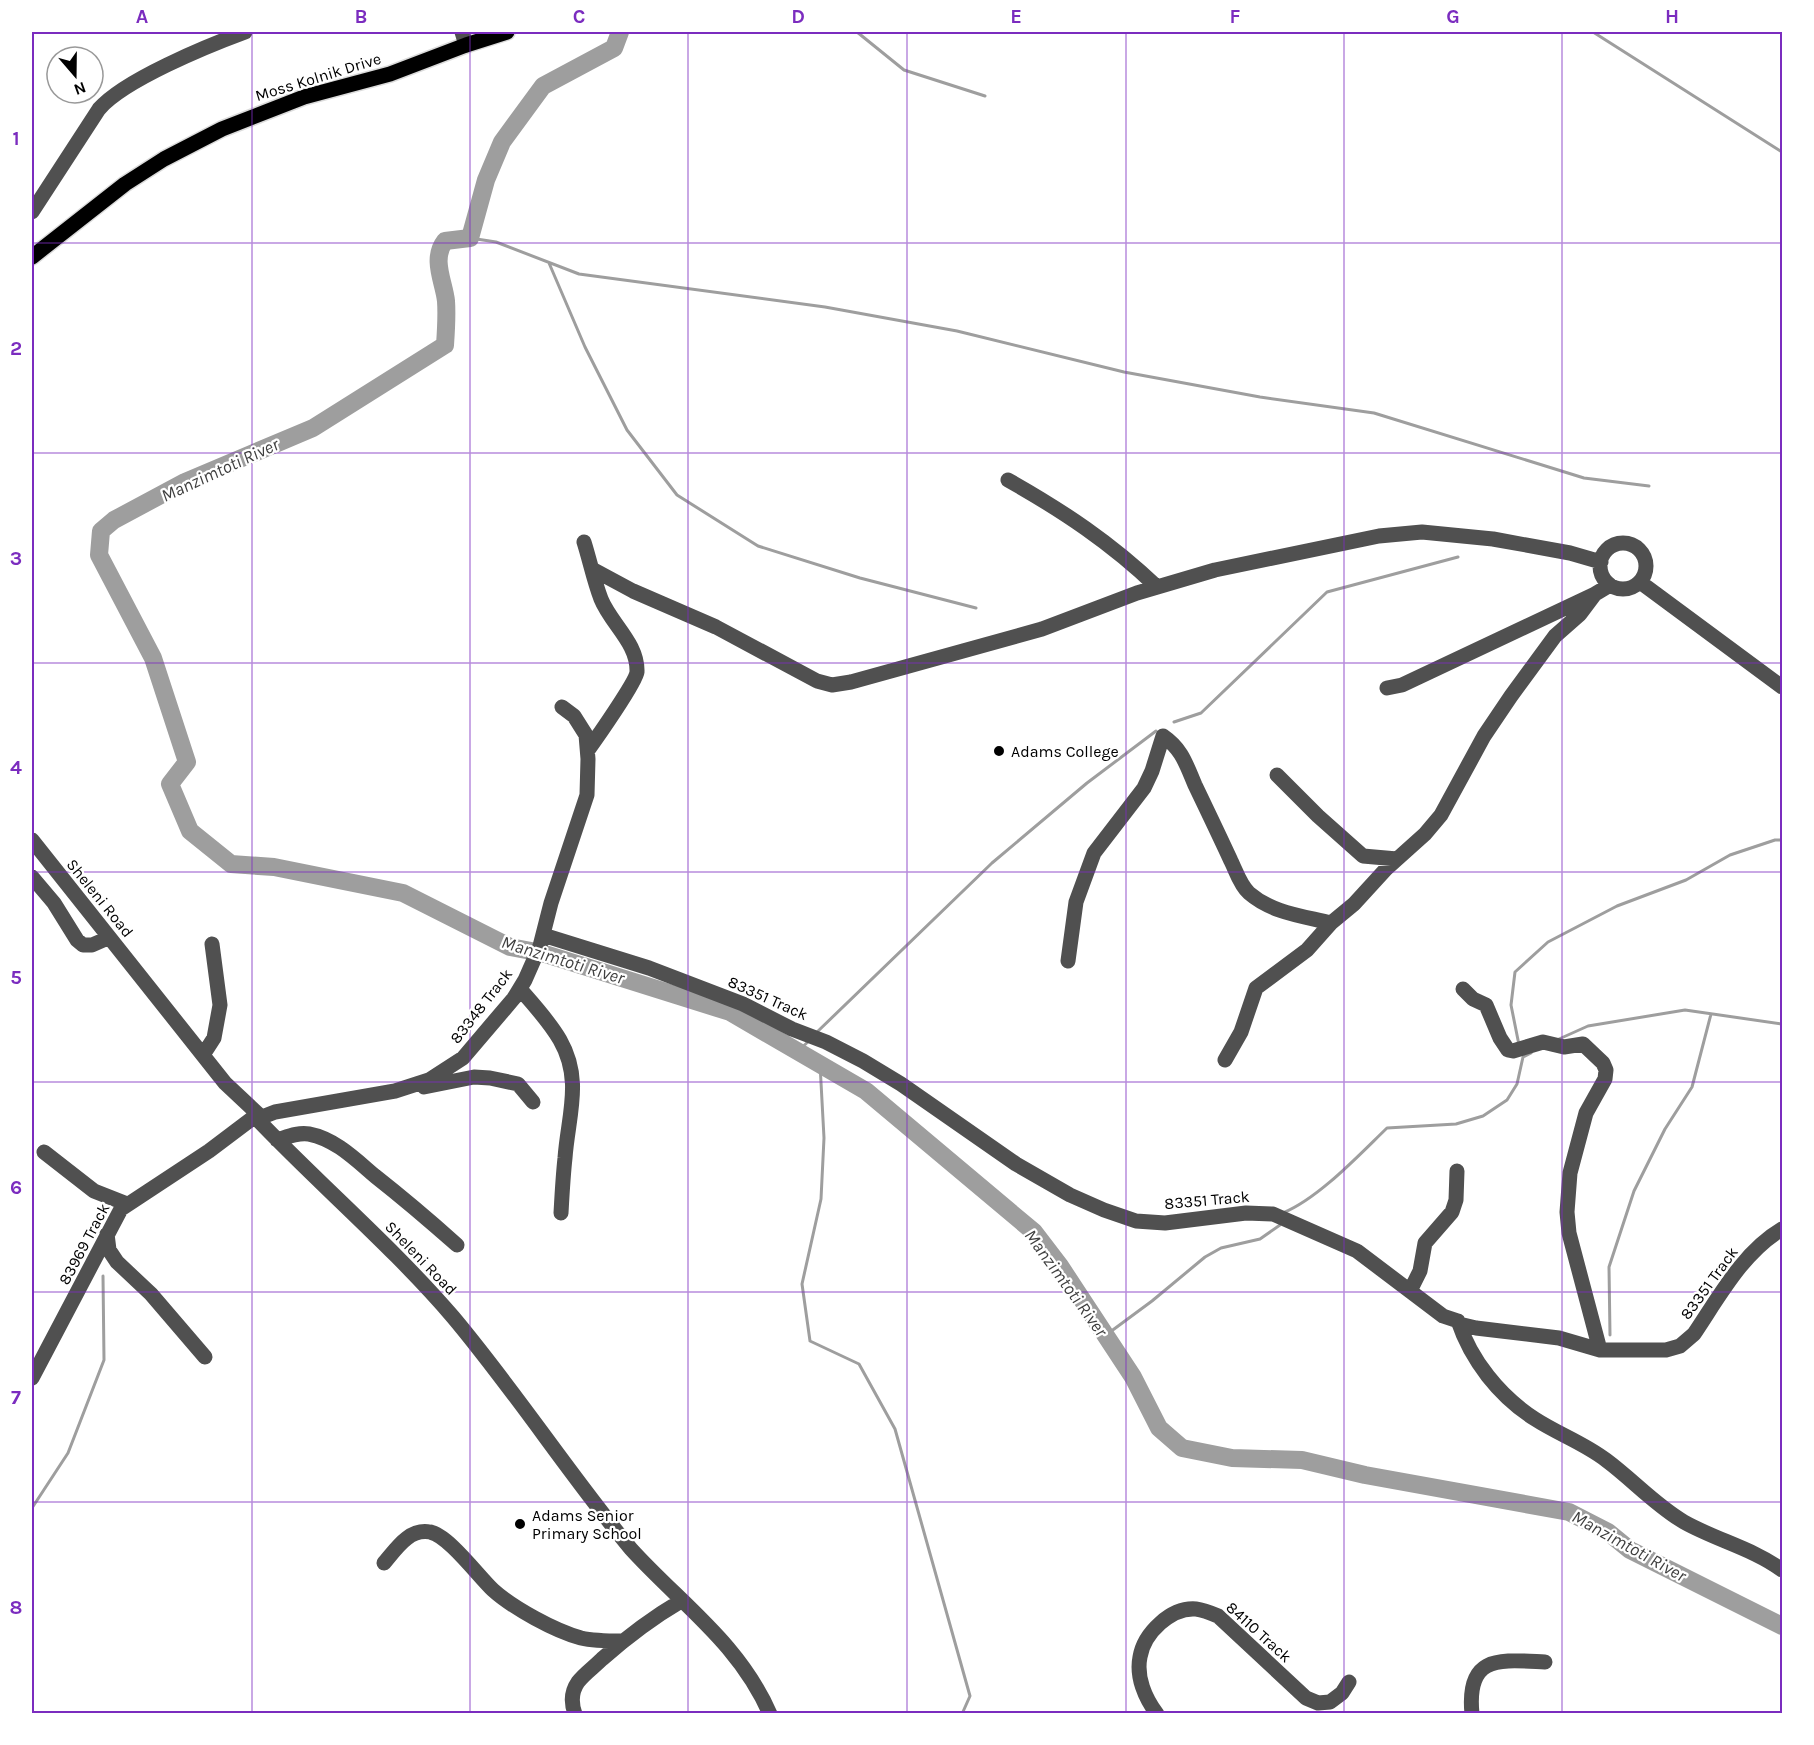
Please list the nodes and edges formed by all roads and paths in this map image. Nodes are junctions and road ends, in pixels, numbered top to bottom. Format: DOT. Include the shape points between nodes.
graph roads {
  1 [pos="245,32"];
  2 [pos="507,32"];
  3 [pos="464,38"];
  4 [pos="32,212"];
  5 [pos="32,257"];
  6 [pos="1008,480"];
  7 [pos="584,542"];
  8 [pos="1601,562"];
  9 [pos="594,570"];
  10 [pos="1640,582"];
  11 [pos="1610,585"];
  12 [pos="1157,587"];
  13 [pos="1595,594"];
  14 [pos="1782,687"];
  15 [pos="1387,688"];
  16 [pos="562,706"];
  17 [pos="588,750"];
  18 [pos="1277,775"];
  19 [pos="32,840"];
  20 [pos="1363,856"];
  21 [pos="1397,859"];
  22 [pos="32,877"];
  23 [pos="1373,883"];
  24 [pos="1331,923"];
  25 [pos="108,938"];
  26 [pos="541,940"];
  27 [pos="212,944"];
  28 [pos="1068,962"];
  29 [pos="520,989"];
  30 [pos="1463,989"];
  31 [pos="203,1055"];
  32 [pos="1225,1060"];
  33 [pos="412,1086"];
  34 [pos="533,1102"];
  35 [pos="258,1117"];
  36 [pos="277,1140"];
  37 [pos="44,1152"];
  38 [pos="1457,1171"];
  39 [pos="127,1204"];
  40 [pos="561,1213"];
  41 [pos="1782,1229"];
  42 [pos="107,1234"];
  43 [pos="457,1245"];
  44 [pos="1410,1291"];
  45 [pos="1458,1321"];
  46 [pos="1600,1350"];
  47 [pos="205,1357"];
  48 [pos="32,1378"];
  49 [pos="384,1563"];
  50 [pos="1782,1570"];
  51 [pos="681,1601"];
  52 [pos="622,1641"];
  53 [pos="1545,1662"];
  54 [pos="1349,1682"];
  55 [pos="575,1713"];
  56 [pos="770,1713"];
  57 [pos="1157,1713"];
  58 [pos="1472,1713"];
  1 -- 4 [label="street" via="156,72 108,99"];
  2 -- 3 [label="main road, Moss Kolnik Drive"];
  3 -- 5 [label="main road, Moss Kolnik Drive" via="390,74 304,97 222,129 125,184"];
  6 -- 12 [label="street" via="1082,525"];
  7 -- 9 [label="street"];
  8 -- 10 [label="street" via="1612,546 1631,545 1645,558 1646,571"];
  8 -- 11 [label="street" via="1602,575"];
  8 -- 12 [label="street" via="1534,545 1422,532 1379,536 1252,561"];
  9 -- 12 [label="street" via="832,685 1042,629"];
  9 -- 17 [label="street" via="601,598 626,638 637,671"];
  10 -- 11 [label="street" via="1629,589"];
  10 -- 14 [label="street"];
  11 -- 13 [label="street"];
  13 -- 15 [label="street" via="1402,685"];
  13 -- 21 [label="street" via="1555,636 1510,696 1441,816"];
  16 -- 17 [label="street, 83348 Track" via="580,724"];
  17 -- 26 [label="street, 83348 Track" via="587,795"];
  18 -- 20 [label="street"];
  19 -- 25 [label="street, Sheleni Road"];
  20 -- 21 [label="street"];
  20 -- 23 [label="street"];
  21 -- 23 [label="street"];
  22 -- 25 [label="street" via="83,945"];
  23 -- 24 [label="street"];
  24 -- 28 [label="street" via="1282,911 1246,890 1179,749 1163,736 1144,788 1094,853 1076,902"];
  24 -- 32 [label="street" via="1307,950 1256,988 1241,1032"];
  25 -- 31 [label="street, Sheleni Road"];
  26 -- 29 [label="street, 83348 Track"];
  26 -- 44 [label="street, 83351 Track" via="649,968 743,1004 826,1042 901,1084 1016,1164 1104,1210 1136,1221 1165,1223 1246,1213 1273,1214 1357,1251"];
  27 -- 31 [label="street" via="220,1010 214,1038"];
  29 -- 33 [label="street, 83348 Track" via="463,1058"];
  29 -- 40 [label="street" via="561,1041 574,1086"];
  30 -- 46 [label="street" via="1486,1005 1508,1050 1543,1042 1564,1047 1580,1043 1605,1066 1606,1074 1586,1113 1570,1173 1567,1212"];
  31 -- 35 [label="street, Sheleni Road"];
  33 -- 34 [label="street" via="490,1078 518,1084"];
  33 -- 35 [label="street, 83348 Track"];
  35 -- 36 [label="street, Sheleni Road"];
  35 -- 39 [label="street, 83969 Track"];
  36 -- 43 [label="street" via="295,1134 326,1139"];
  36 -- 51 [label="street, Sheleni Road" via="404,1264 452,1317 513,1391 609,1523"];
  37 -- 39 [label="street" via="94,1191"];
  38 -- 44 [label="street" via="1452,1212 1425,1243 1420,1272"];
  39 -- 42 [label="street, 83969 Track"];
  41 -- 46 [label="street, 83351 Track" via="1738,1269 1686,1342 1666,1350"];
  42 -- 47 [label="street" via="109,1250 117,1262 152,1294"];
  42 -- 48 [label="street, 83969 Track"];
  44 -- 45 [label="street, 83351 Track" via="1443,1316"];
  45 -- 46 [label="street, 83351 Track" via="1476,1328 1559,1338"];
  45 -- 50 [label="street" via="1464,1340 1495,1385 1536,1419 1606,1459 1665,1511"];
  49 -- 52 [label="street" via="407,1538 432,1532 510,1605 581,1638"];
  51 -- 52 [label="street"];
  51 -- 56 [label="street, Sheleni Road" via="728,1646 747,1670"];
  52 -- 55 [label="street" via="577,1683 572,1695"];
  53 -- 58 [label="street" via="1500,1661 1484,1666 1472,1690"];
  54 -- 57 [label="street, 84110 Track" via="1330,1702 1312,1702 1218,1616 1189,1609 1159,1625 1140,1656 1141,1681"];
}
